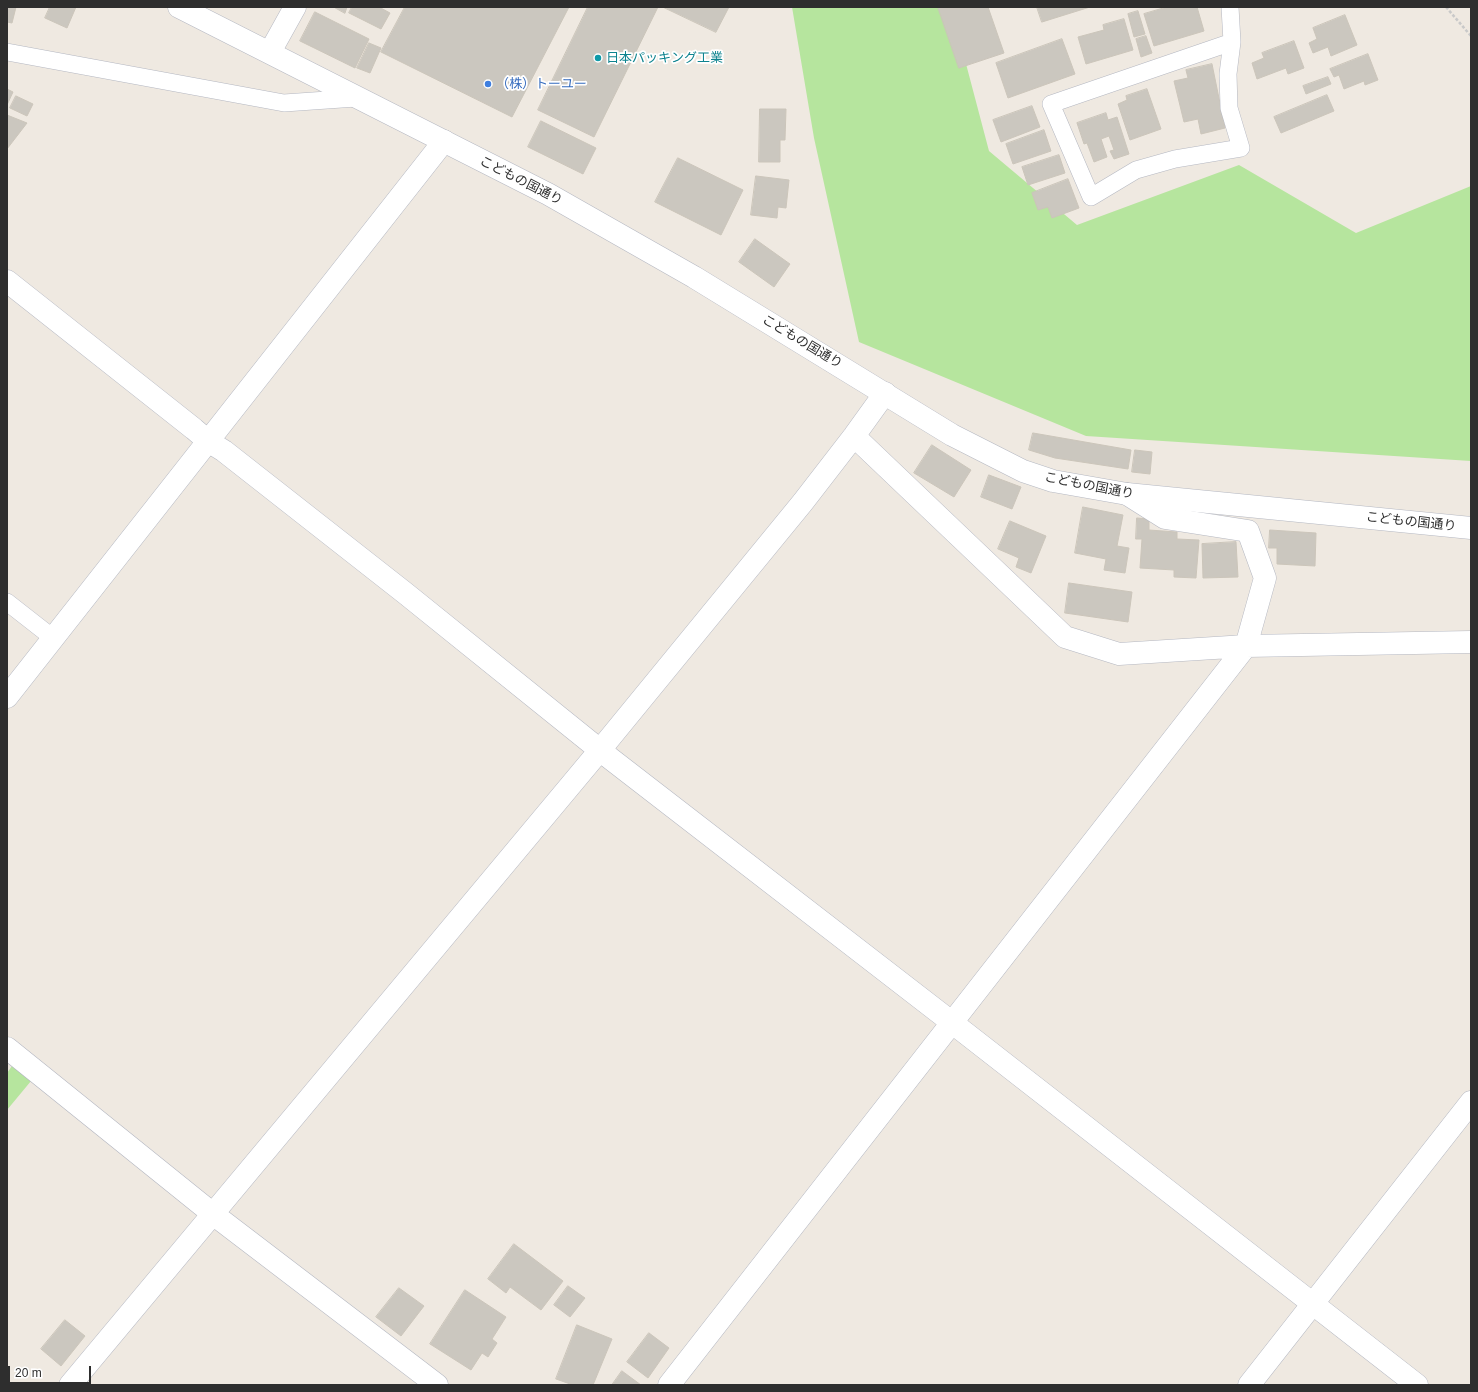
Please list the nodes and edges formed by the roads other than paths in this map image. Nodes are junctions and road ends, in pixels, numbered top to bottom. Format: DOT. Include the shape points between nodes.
graph roads {
  1 [pos="179,7"];
  2 [pos="296,7"];
  3 [pos="1230,7"];
  4 [pos="1232,42"];
  5 [pos="7,52"];
  6 [pos="270,52"];
  7 [pos="356,98"];
  8 [pos="444,141"];
  9 [pos="7,281"];
  10 [pos="885,393"];
  11 [pos="854,436"];
  12 [pos="208,441"];
  13 [pos="1127,494"];
  14 [pos="1471,528"];
  15 [pos="7,602"];
  16 [pos="53,638"];
  17 [pos="1471,642"];
  18 [pos="1246,646"];
  19 [pos="7,697"];
  20 [pos="600,750"];
  21 [pos="952,1023"];
  22 [pos="7,1048"];
  23 [pos="1471,1102"];
  24 [pos="213,1214"];
  25 [pos="1313,1304"];
  26 [pos="70,1385"];
  27 [pos="437,1385"];
  28 [pos="669,1385"];
  29 [pos="1249,1385"];
  30 [pos="1417,1385"];
  1 -- 6 [label="street, こどもの国通り"];
  2 -- 6 [label="street"];
  3 -- 4 [label="lane"];
  4 -- 4 [label="lane" via="1228,74 1229,108 1241,148 1175,159 1136,170 1091,197 1052,104"];
  5 -- 7 [label="lane" via="284,103"];
  6 -- 7 [label="street, こどもの国通り"];
  7 -- 8 [label="street, こどもの国通り"];
  8 -- 10 [label="street, こどもの国通り" via="548,194 688,273"];
  8 -- 12 [label="street"];
  9 -- 12 [label="street"];
  10 -- 11 [label="street"];
  10 -- 13 [label="street, こどもの国通り" via="952,435 1024,471 1053,481"];
  11 -- 18 [label="street" via="1065,637 1119,654"];
  11 -- 20 [label="street"];
  12 -- 16 [label="street"];
  12 -- 20 [label="street" via="399,588"];
  13 -- 14 [label="street, こどもの国通り"];
  13 -- 18 [label="street" via="1165,518 1248,530 1265,578"];
  15 -- 16 [label="lane"];
  16 -- 19 [label="street"];
  17 -- 18 [label="street"];
  18 -- 21 [label="street"];
  20 -- 21 [label="street"];
  20 -- 24 [label="street"];
  21 -- 25 [label="street"];
  21 -- 28 [label="street"];
  22 -- 24 [label="street"];
  23 -- 25 [label="street"];
  24 -- 26 [label="street"];
  24 -- 27 [label="street"];
  25 -- 29 [label="street"];
  25 -- 30 [label="street"];
}
